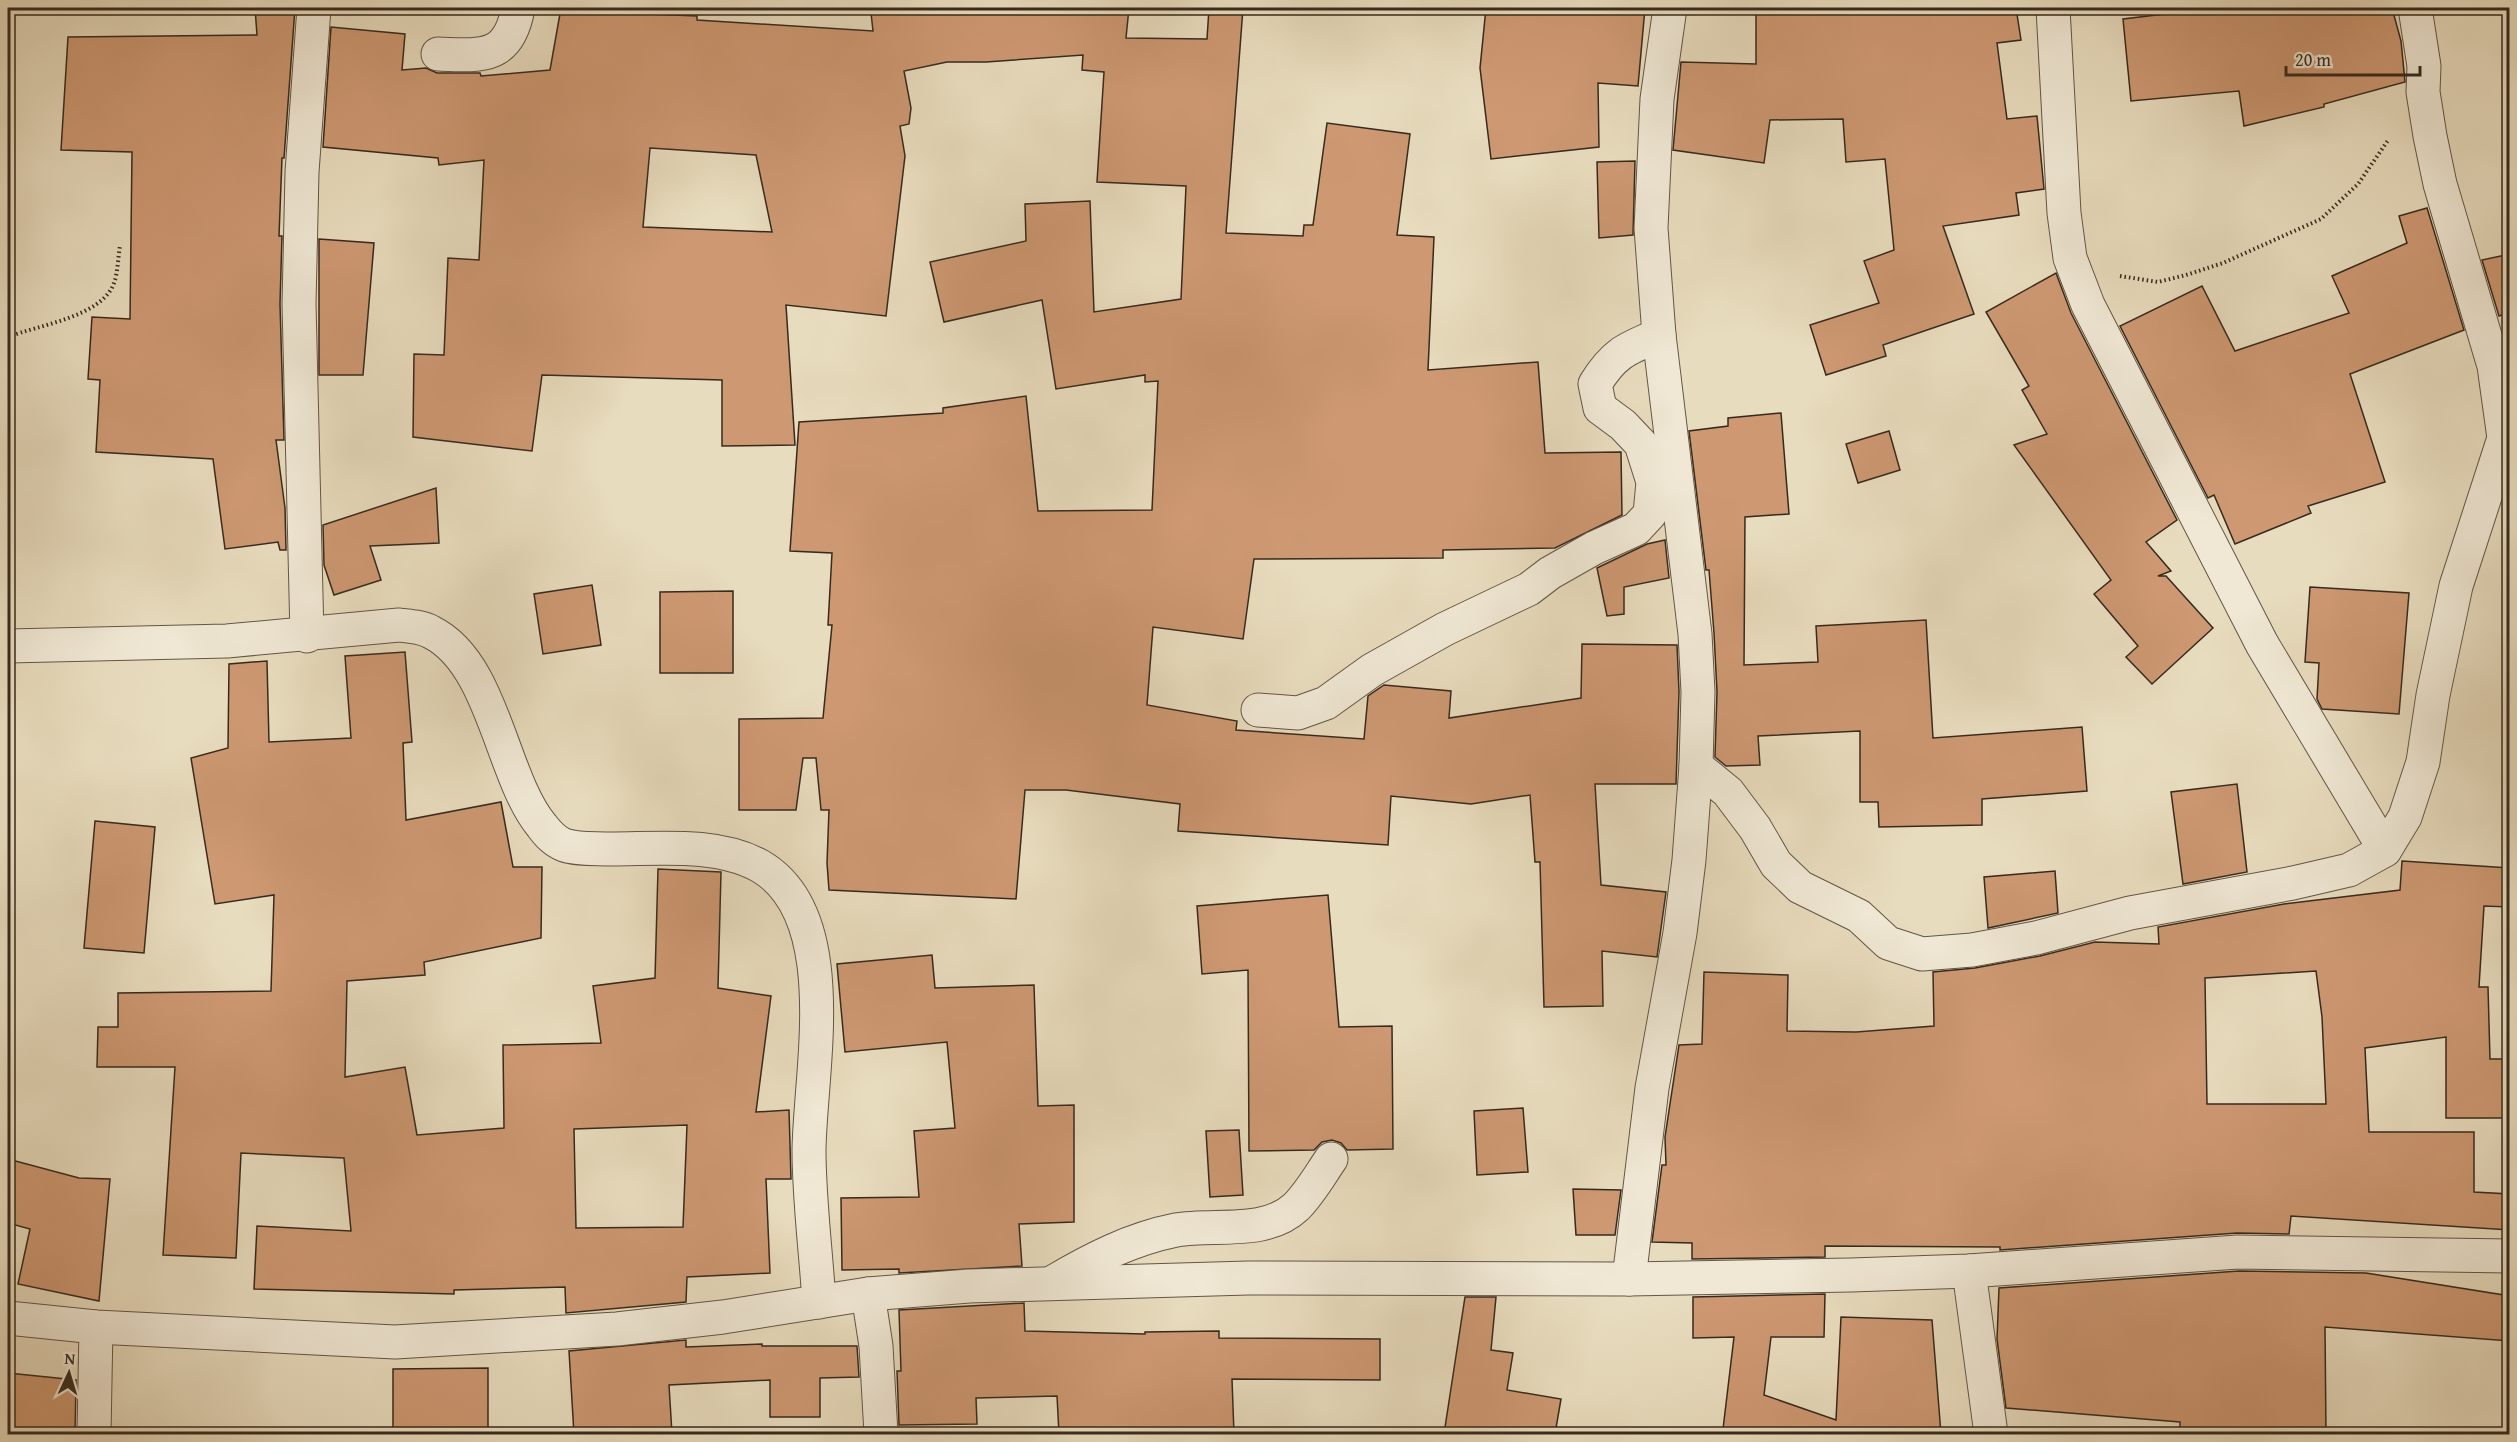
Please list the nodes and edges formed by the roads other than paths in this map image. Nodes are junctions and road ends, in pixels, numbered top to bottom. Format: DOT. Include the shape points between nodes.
graph roads {
  1 [pos="314,8"];
  2 [pos="518,8"];
  3 [pos="1670,8"];
  4 [pos="2053,8"];
  5 [pos="2415,8"];
  6 [pos="438,54"];
  7 [pos="1659,335"];
  8 [pos="308,636"];
  9 [pos="8,646"];
  10 [pos="1258,710"];
  11 [pos="1696,766"];
  12 [pos="2385,850"];
  13 [pos="1331,1159"];
  14 [pos="2510,1256"];
  15 [pos="1970,1271"];
  16 [pos="1629,1279"];
  17 [pos="1049,1284"];
  18 [pos="868,1294"];
  19 [pos="819,1302"];
  20 [pos="8,1318"];
  21 [pos="96,1327"];
  22 [pos="1998,1428"];
  23 [pos="94,1434"];
  24 [pos="881,1434"];
  1 -- 8 [label="street" via="302,172 299,304"];
  2 -- 6 [label="street" via="515,25 498,50 485,54"];
  3 -- 7 [label="street" via="1657,99 1651,228"];
  4 -- 12 [label="street" via="2064,213 2070,258 2088,305 2262,644"];
  5 -- 12 [label="street" via="2424,66 2423,92 2440,184 2494,366 2504,438 2456,586 2423,762 2405,817"];
  7 -- 10 [label="street" via="1609,361 1595,384 1600,408 1641,444 1653,482 1650,514 1636,529 1594,548 1529,589 1444,629 1372,670 1326,703 1298,713"];
  7 -- 11 [label="street" via="1695,634"];
  8 -- 9 [label="street"];
  8 -- 19 [label="street" via="399,625 433,632 462,659 480,688 523,793 540,824 563,844 716,852 759,866 781,881 800,911 816,989 809,1152"];
  11 -- 12 [label="street" via="1728,792 1776,864 1800,887 1859,916 1888,943 1922,954 2036,938 2130,914 2293,883 2349,870"];
  11 -- 16 [label="street" via="1680,933 1652,1088"];
  13 -- 17 [label="street" via="1294,1209 1276,1218 1253,1226 1177,1230 1144,1239 1114,1248"];
  14 -- 15 [label="street" via="2249,1252"];
  15 -- 16 [label="street"];
  15 -- 22 [label="street"];
  16 -- 17 [label="street" via="1248,1278"];
  17 -- 18 [label="street"];
  18 -- 19 [label="street"];
  18 -- 24 [label="street" via="877,1358"];
  19 -- 21 [label="street" via="617,1329 395,1342"];
  20 -- 21 [label="street"];
  21 -- 23 [label="street"];
}
